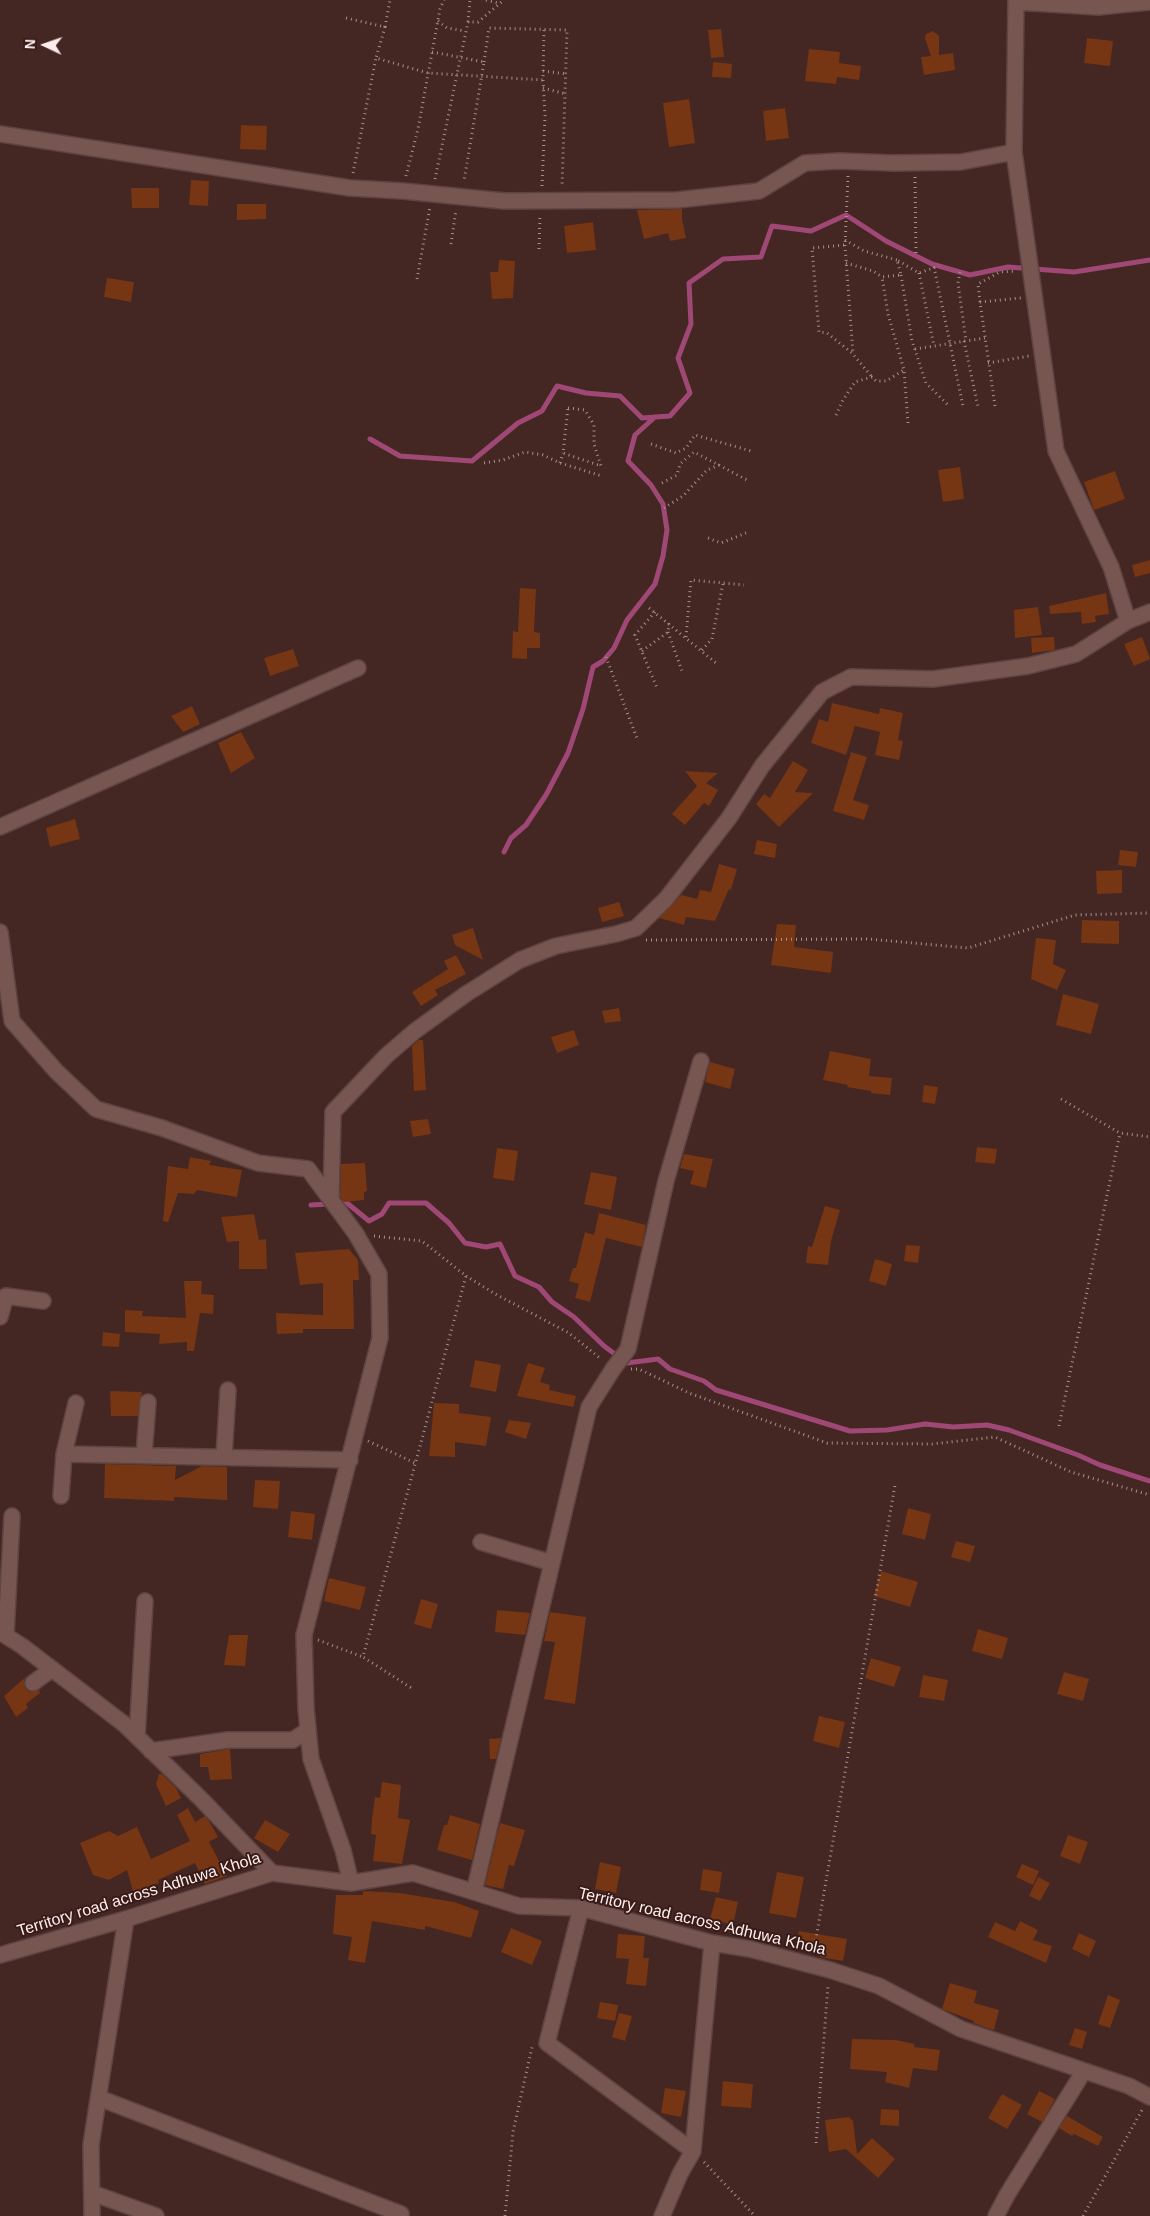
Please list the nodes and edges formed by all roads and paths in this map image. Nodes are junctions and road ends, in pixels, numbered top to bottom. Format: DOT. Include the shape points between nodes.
graph roads {
  1 [pos="390,0"];
  2 [pos="444,0"];
  3 [pos="470,0"];
  4 [pos="486,0"];
  5 [pos="504,0"];
  6 [pos="1016,1"];
  7 [pos="1150,2"];
  8 [pos="499,4"];
  9 [pos="346,18"];
  10 [pos="438,21"];
  11 [pos="468,22"];
  12 [pos="385,27"];
  13 [pos="544,29"];
  14 [pos="465,31"];
  15 [pos="432,52"];
  16 [pos="462,57"];
  17 [pos="376,58"];
  18 [pos="484,62"];
  19 [pos="543,71"];
  20 [pos="428,73"];
  21 [pos="566,74"];
  22 [pos="458,75"];
  23 [pos="482,77"];
  24 [pos="543,80"];
  25 [pos="543,88"];
  26 [pos="566,94"];
  27 [pos="0,134"];
  28 [pos="1014,152"];
  29 [pos="848,161"];
  30 [pos="915,163"];
  31 [pos="350,188"];
  32 [pos="403,191"];
  33 [pos="432,194"];
  34 [pos="460,197"];
  35 [pos="541,201"];
  36 [pos="561,202"];
  37 [pos="845,240"];
  38 [pos="451,244"];
  39 [pos="845,245"];
  40 [pos="540,250"];
  41 [pos="916,256"];
  42 [pos="897,260"];
  43 [pos="846,263"];
  44 [pos="1029,264"];
  45 [pos="939,266"];
  46 [pos="934,267"];
  47 [pos="960,272"];
  48 [pos="919,273"];
  49 [pos="901,275"];
  50 [pos="882,277"];
  51 [pos="417,279"];
  52 [pos="1034,297"];
  53 [pos="980,302"];
  54 [pos="985,338"];
  55 [pos="965,341"];
  56 [pos="948,344"];
  57 [pos="934,346"];
  58 [pos="915,349"];
  59 [pos="1042,353"];
  60 [pos="853,354"];
  61 [pos="988,363"];
  62 [pos="904,370"];
  63 [pos="872,377"];
  64 [pos="948,405"];
  65 [pos="962,406"];
  66 [pos="995,406"];
  67 [pos="978,407"];
  68 [pos="836,415"];
  69 [pos="908,423"];
  70 [pos="651,444"];
  71 [pos="751,451"];
  72 [pos="563,453"];
  73 [pos="484,463"];
  74 [pos="560,463"];
  75 [pos="719,465"];
  76 [pos="602,476"];
  77 [pos="749,481"];
  78 [pos="662,483"];
  79 [pos="664,508"];
  80 [pos="746,533"];
  81 [pos="708,538"];
  82 [pos="722,583"];
  83 [pos="744,585"];
  84 [pos="649,608"];
  85 [pos="654,612"];
  86 [pos="1150,612"];
  87 [pos="1128,621"];
  88 [pos="669,623"];
  89 [pos="668,632"];
  90 [pos="686,637"];
  91 [pos="702,650"];
  92 [pos="642,651"];
  93 [pos="606,657"];
  94 [pos="716,663"];
  95 [pos="358,668"];
  96 [pos="682,671"];
  97 [pos="657,688"];
  98 [pos="638,741"];
  99 [pos="0,827"];
  100 [pos="1150,913"];
  101 [pos="0,932"];
  102 [pos="644,939"];
  103 [pos="701,1061"];
  104 [pos="1061,1099"];
  105 [pos="1120,1133"];
  106 [pos="1150,1137"];
  107 [pos="331,1200"];
  108 [pos="356,1234"];
  109 [pos="466,1276"];
  110 [pos="43,1301"];
  111 [pos="0,1317"];
  112 [pos="613,1369"];
  113 [pos="228,1390"];
  114 [pos="76,1402"];
  115 [pos="148,1402"];
  116 [pos="1059,1426"];
  117 [pos="356,1435"];
  118 [pos="64,1454"];
  119 [pos="144,1455"];
  120 [pos="224,1457"];
  121 [pos="350,1460"];
  122 [pos="415,1463"];
  123 [pos="895,1484"];
  124 [pos="1150,1495"];
  125 [pos="61,1496"];
  126 [pos="12,1516"];
  127 [pos="481,1542"];
  128 [pos="552,1563"];
  129 [pos="145,1601"];
  130 [pos="3,1634"];
  131 [pos="304,1635"];
  132 [pos="363,1657"];
  133 [pos="52,1669"];
  134 [pos="33,1683"];
  135 [pos="413,1689"];
  136 [pos="308,1730"];
  137 [pos="137,1737"];
  138 [pos="152,1751"];
  139 [pos="272,1874"];
  140 [pos="351,1884"];
  141 [pos="474,1892"];
  142 [pos="581,1908"];
  143 [pos="126,1919"];
  144 [pos="712,1943"];
  145 [pos="0,1955"];
  146 [pos="811,1965"];
  147 [pos="830,1970"];
  148 [pos="547,2043"];
  149 [pos="1084,2071"];
  150 [pos="1150,2096"];
  151 [pos="99,2098"];
  152 [pos="816,2143"];
  153 [pos="693,2151"];
  154 [pos="92,2193"];
  155 [pos="401,2214"];
  156 [pos="92,2216"];
  157 [pos="156,2216"];
  158 [pos="505,2216"];
  159 [pos="662,2216"];
  160 [pos="755,2216"];
  161 [pos="996,2216"];
  162 [pos="1083,2216"];
  1 -- 12 [label="path"];
  2 -- 10 [label="path"];
  3 -- 11 [label="path"];
  4 -- 8 [label="path"];
  5 -- 8 [label="path"];
  6 -- 7 [label="street" via="1098,7"];
  6 -- 28 [label="street"];
  8 -- 11 [label="path" via="478,22"];
  9 -- 12 [label="path"];
  10 -- 14 [label="path" via="447,28"];
  10 -- 15 [label="path"];
  11 -- 14 [label="path"];
  12 -- 17 [label="path"];
  13 -- 18 [label="path" via="489,28"];
  13 -- 19 [label="path"];
  13 -- 21 [label="path" via="568,30"];
  14 -- 16 [label="path"];
  15 -- 16 [label="path"];
  15 -- 20 [label="path"];
  16 -- 18 [label="path"];
  16 -- 22 [label="path"];
  17 -- 20 [label="path"];
  17 -- 31 [label="path"];
  18 -- 23 [label="path"];
  19 -- 21 [label="path"];
  19 -- 24 [label="path"];
  20 -- 22 [label="path"];
  20 -- 32 [label="path"];
  21 -- 26 [label="path"];
  22 -- 23 [label="path"];
  22 -- 33 [label="path"];
  23 -- 24 [label="path"];
  23 -- 34 [label="path"];
  24 -- 25 [label="path"];
  25 -- 26 [label="path"];
  25 -- 35 [label="path"];
  26 -- 36 [label="path"];
  27 -- 31 [label="street"];
  28 -- 30 [label="street" via="961,162"];
  28 -- 44 [label="street"];
  29 -- 30 [label="street"];
  29 -- 36 [label="street" via="805,163 759,191 677,200"];
  29 -- 37 [label="path"];
  30 -- 41 [label="path"];
  31 -- 32 [label="street"];
  32 -- 33 [label="street"];
  33 -- 34 [label="street"];
  33 -- 51 [label="path"];
  34 -- 35 [label="street" via="504,202"];
  34 -- 38 [label="path"];
  35 -- 36 [label="street"];
  35 -- 40 [label="path"];
  37 -- 39 [label="path"];
  37 -- 42 [label="path" via="864,251"];
  39 -- 43 [label="path"];
  39 -- 60 [label="path" via="812,248 819,332 827,334"];
  42 -- 48 [label="path"];
  42 -- 49 [label="path"];
  43 -- 50 [label="path"];
  43 -- 60 [label="path"];
  44 -- 52 [label="street"];
  44 -- 53 [label="path" via="1000,272 978,284"];
  45 -- 46 [label="path"];
  46 -- 48 [label="path"];
  46 -- 56 [label="path"];
  47 -- 55 [label="path" via="958,283"];
  48 -- 57 [label="path"];
  49 -- 50 [label="path"];
  49 -- 58 [label="path"];
  50 -- 62 [label="path" via="888,314"];
  52 -- 53 [label="path"];
  52 -- 59 [label="street"];
  53 -- 54 [label="path"];
  54 -- 55 [label="path"];
  54 -- 61 [label="path"];
  55 -- 56 [label="path"];
  55 -- 67 [label="path"];
  56 -- 57 [label="path"];
  56 -- 65 [label="path"];
  57 -- 58 [label="path"];
  58 -- 64 [label="path" via="926,382"];
  59 -- 61 [label="path"];
  59 -- 87 [label="street" via="1056,451 1111,567"];
  60 -- 63 [label="path"];
  61 -- 66 [label="path"];
  62 -- 63 [label="path" via="886,381 876,381"];
  62 -- 69 [label="path"];
  63 -- 68 [label="path" via="856,382"];
  70 -- 71 [label="path" via="676,453 686,448 695,434"];
  72 -- 72 [label="path" via="601,466 594,444 594,425 585,410 568,408"];
  72 -- 74 [label="path"];
  73 -- 74 [label="path" via="526,452"];
  74 -- 76 [label="path"];
  75 -- 77 [label="path"];
  75 -- 78 [label="path" via="694,452 680,464 677,475"];
  75 -- 79 [label="path" via="707,470 683,496"];
  80 -- 81 [label="path" via="721,543"];
  82 -- 83 [label="path"];
  82 -- 90 [label="path" via="691,580"];
  82 -- 91 [label="path" via="712,639"];
  84 -- 85 [label="path"];
  85 -- 88 [label="path"];
  85 -- 92 [label="path" via="635,635"];
  86 -- 87 [label="street"];
  87 -- 107 [label="street" via="1076,654 1028,666 933,679 851,677 822,692 762,766 718,833 666,898 636,928 556,946 520,960 466,994 386,1056 333,1112"];
  88 -- 89 [label="path"];
  88 -- 90 [label="path"];
  89 -- 92 [label="path"];
  89 -- 96 [label="path"];
  90 -- 91 [label="path"];
  91 -- 94 [label="path"];
  92 -- 97 [label="path"];
  93 -- 98 [label="path"];
  95 -- 99 [label="street"];
  100 -- 102 [label="path" via="1075,915 968,948 869,939"];
  101 -- 107 [label="street" via="12,1022 96,1109 162,1128 258,1163 308,1169"];
  103 -- 112 [label="street" via="666,1181 628,1349"];
  104 -- 105 [label="path"];
  105 -- 106 [label="path"];
  105 -- 116 [label="path"];
  107 -- 108 [label="street"];
  108 -- 109 [label="path" via="422,1241"];
  108 -- 117 [label="street" via="379,1274 380,1338"];
  109 -- 112 [label="path" via="569,1333"];
  109 -- 122 [label="path"];
  110 -- 111 [label="street" via="6,1296"];
  112 -- 124 [label="path" via="639,1369 689,1392 827,1443 932,1444 995,1437 1071,1472"];
  112 -- 128 [label="street" via="589,1408"];
  113 -- 120 [label="street"];
  114 -- 118 [label="street"];
  115 -- 119 [label="street"];
  117 -- 121 [label="street"];
  117 -- 122 [label="path"];
  118 -- 119 [label="street"];
  118 -- 125 [label="street"];
  119 -- 120 [label="street"];
  120 -- 121 [label="street"];
  121 -- 131 [label="street"];
  122 -- 132 [label="path"];
  123 -- 146 [label="path"];
  126 -- 130 [label="street"];
  127 -- 128 [label="street"];
  128 -- 141 [label="street"];
  129 -- 137 [label="street"];
  130 -- 133 [label="street"];
  131 -- 132 [label="path"];
  131 -- 136 [label="street"];
  132 -- 135 [label="path"];
  133 -- 134 [label="street"];
  133 -- 137 [label="street"];
  136 -- 138 [label="street" via="293,1740 228,1740"];
  136 -- 140 [label="street" via="311,1759 343,1850"];
  137 -- 138 [label="street"];
  138 -- 139 [label="street"];
  139 -- 140 [label="street, Territory road across Adhuwa Khola"];
  139 -- 143 [label="street, Territory road across Adhuwa Khola"];
  140 -- 141 [label="street, Territory road across Adhuwa Khola" via="414,1873"];
  141 -- 142 [label="street, Territory road across Adhuwa Khola" via="519,1906"];
  142 -- 144 [label="street, Territory road across Adhuwa Khola"];
  142 -- 148 [label="street"];
  143 -- 145 [label="street, Territory road across Adhuwa Khola"];
  143 -- 151 [label="street"];
  144 -- 146 [label="street, Territory road across Adhuwa Khola"];
  144 -- 153 [label="street"];
  146 -- 147 [label="street, Territory road across Adhuwa Khola"];
  147 -- 149 [label="street, Territory road across Adhuwa Khola" via="879,1986 961,2028"];
  147 -- 152 [label="path"];
  148 -- 153 [label="street"];
  148 -- 158 [label="path" via="533,2043 513,2132"];
  149 -- 150 [label="street, Territory road across Adhuwa Khola"];
  149 -- 161 [label="street"];
  150 -- 162 [label="path"];
  151 -- 154 [label="street" via="91,2145"];
  151 -- 155 [label="street"];
  153 -- 159 [label="street"];
  153 -- 160 [label="path"];
  154 -- 156 [label="street"];
  154 -- 157 [label="street"];
}
